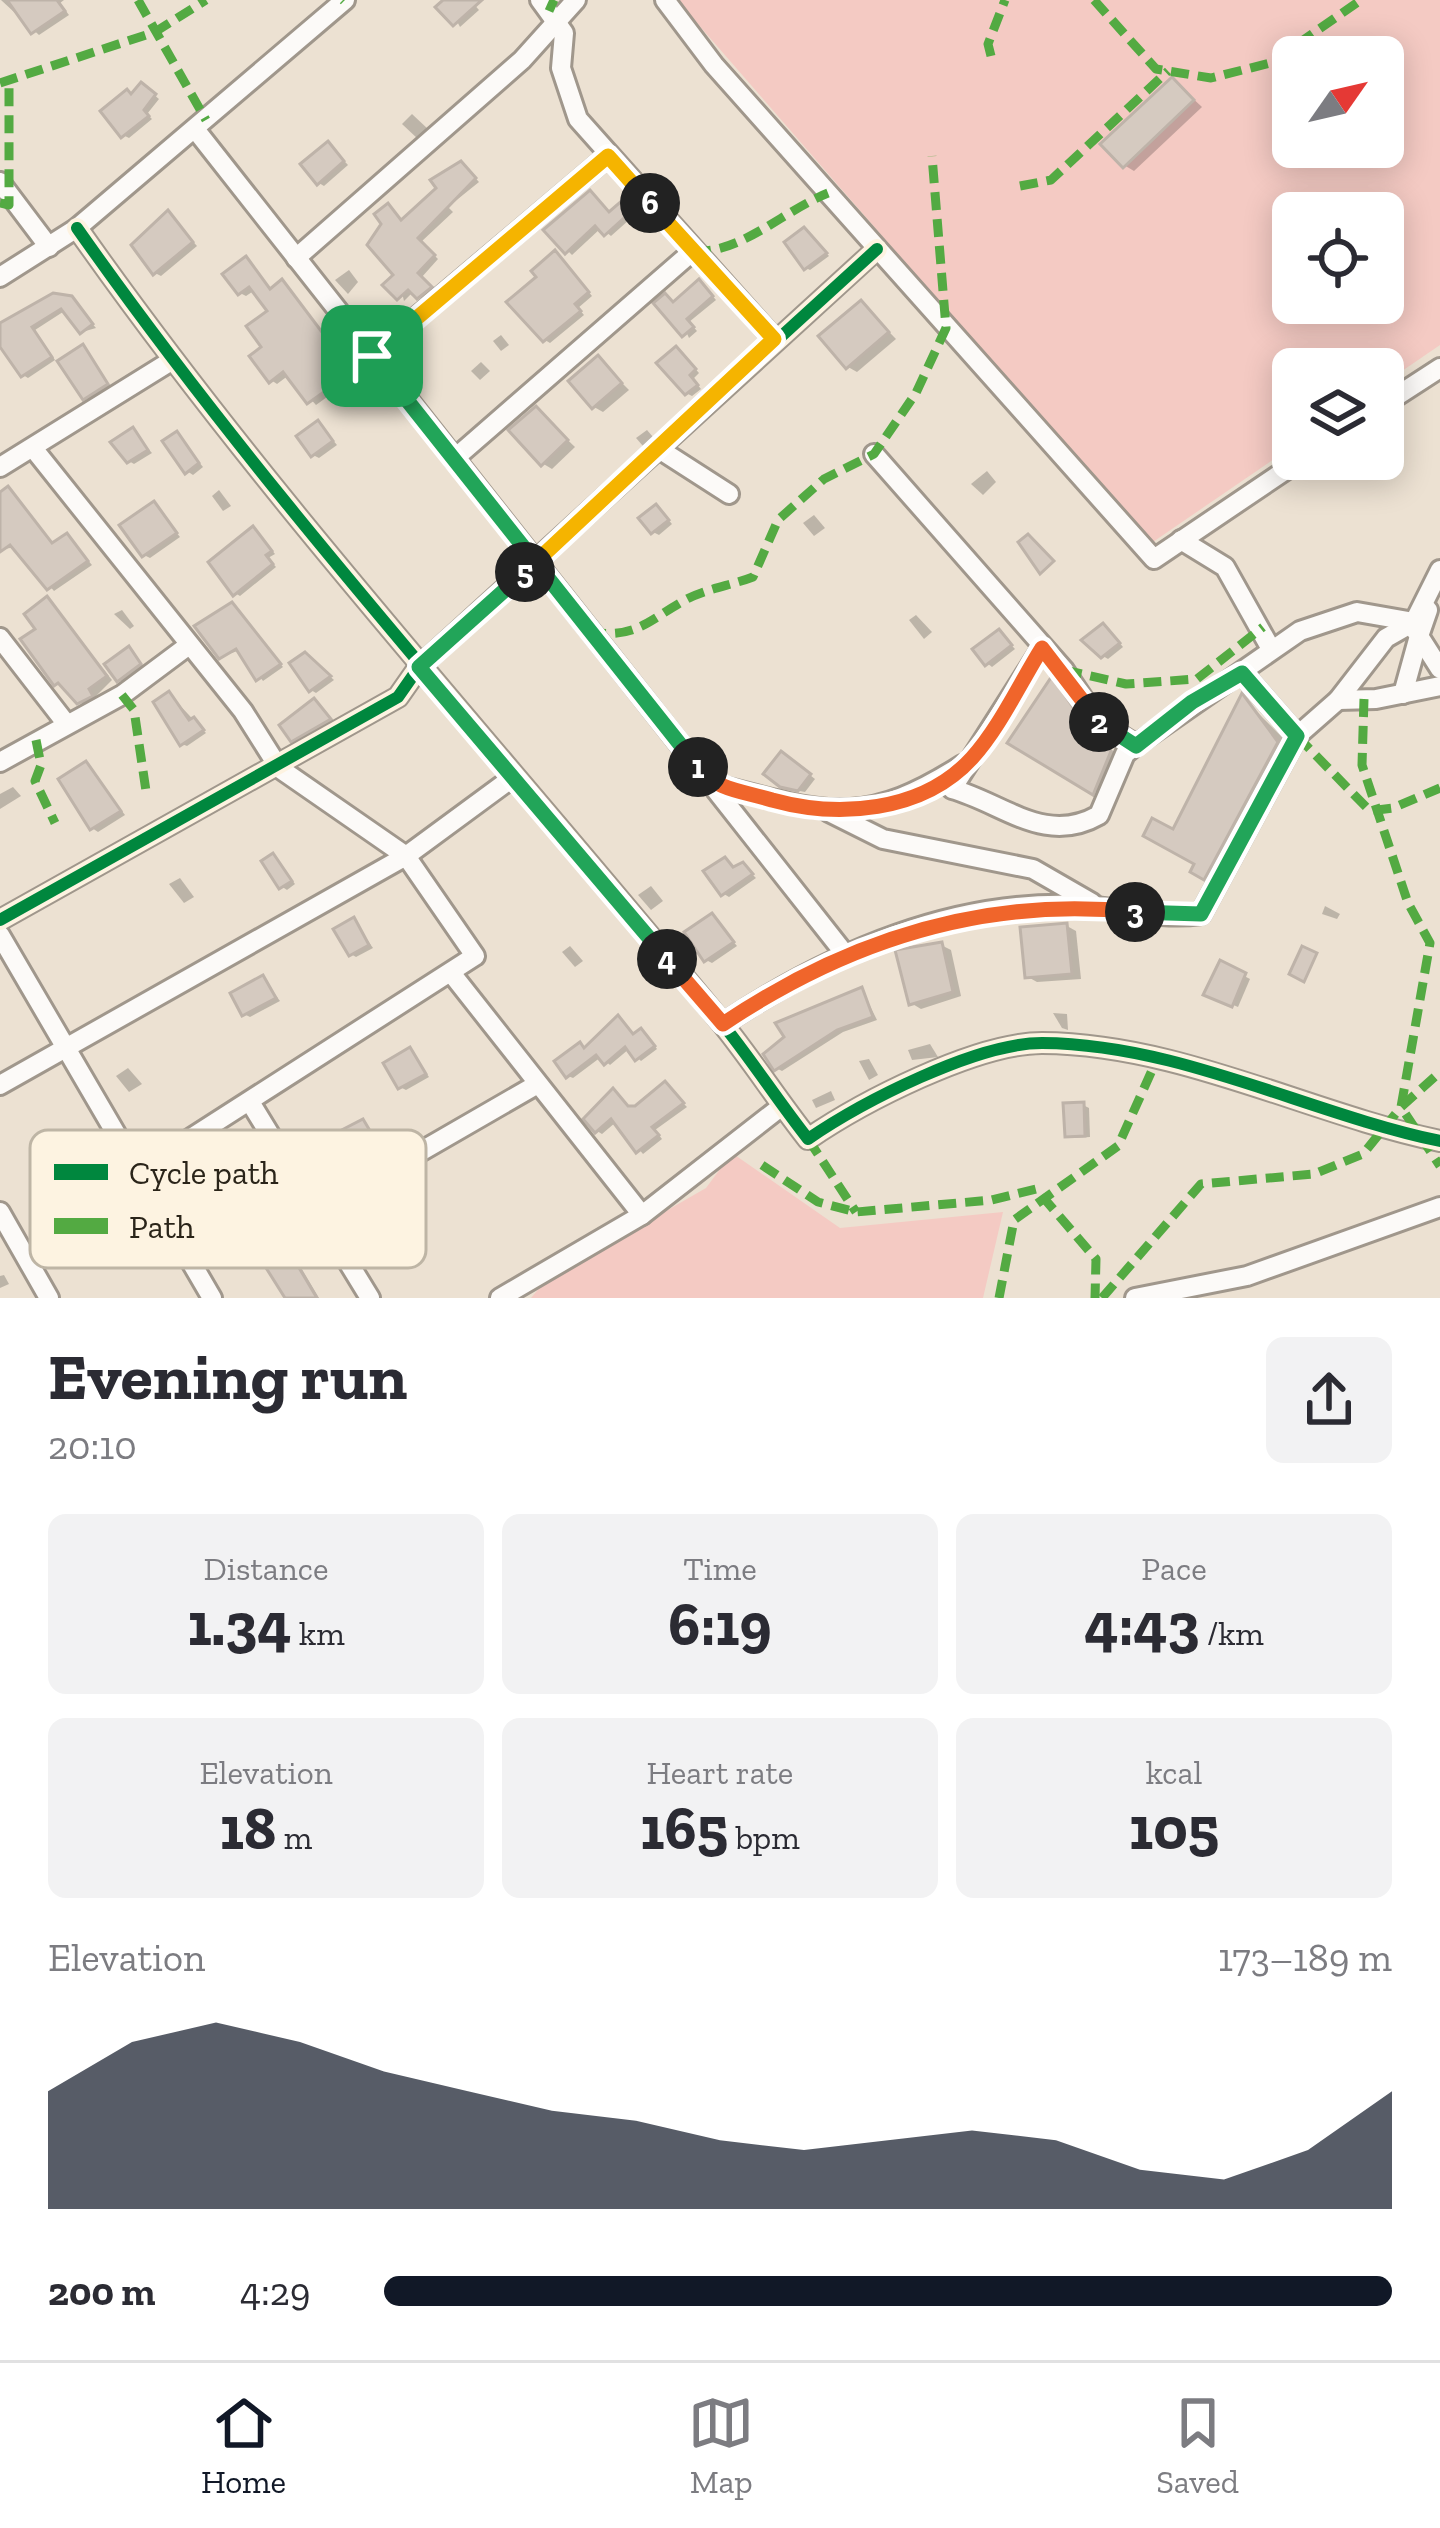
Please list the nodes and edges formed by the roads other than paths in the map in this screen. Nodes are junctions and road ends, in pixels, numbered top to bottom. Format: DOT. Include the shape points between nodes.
graph roads {
  1 [pos="345,0"];
  2 [pos="540,0"];
  3 [pos="576,0"];
  4 [pos="664,0"];
  5 [pos="556,18"];
  6 [pos="195,129"];
  7 [pos="608,156"];
  8 [pos="0,182"];
  9 [pos="77,228"];
  10 [pos="49,247"];
  11 [pos="877,249"];
  12 [pos="693,251"];
  13 [pos="296,258"];
  14 [pos="0,277"];
  15 [pos="774,339"];
  16 [pos="372,356"];
  17 [pos="171,362"];
  18 [pos="1440,368"];
  19 [pos="1404,391"];
  20 [pos="33,448"];
  21 [pos="658,449"];
  22 [pos="874,454"];
  23 [pos="454,459"];
  24 [pos="0,467"];
  25 [pos="1272,479"];
  26 [pos="729,494"];
  27 [pos="1181,540"];
  28 [pos="534,565"];
  29 [pos="1440,570"];
  30 [pos="1415,627"];
  31 [pos="0,638"];
  32 [pos="189,645"];
  33 [pos="1042,648"];
  34 [pos="1271,649"];
  35 [pos="419,667"];
  36 [pos="1440,670"];
  37 [pos="1242,673"];
  38 [pos="1440,686"];
  39 [pos="1403,694"];
  40 [pos="1338,700"];
  41 [pos="65,722"];
  42 [pos="1297,736"];
  43 [pos="1136,746"];
  44 [pos="970,760"];
  45 [pos="0,762"];
  46 [pos="279,768"];
  47 [pos="512,778"];
  48 [pos="712,784"];
  49 [pos="829,812"];
  50 [pos="406,856"];
  51 [pos="1102,908"];
  52 [pos="0,920"];
  53 [pos="0,935"];
  54 [pos="845,954"];
  55 [pos="452,974"];
  56 [pos="723,1024"];
  57 [pos="68,1049"];
  58 [pos="0,1085"];
  59 [pos="536,1085"];
  60 [pos="250,1102"];
  61 [pos="782,1106"];
  62 [pos="114,1130"];
  63 [pos="205,1130"];
  64 [pos="267,1130"];
  65 [pos="1440,1141"];
  66 [pos="426,1148"];
  67 [pos="1440,1207"];
  68 [pos="0,1212"];
  69 [pos="642,1215"];
  70 [pos="30,1265"];
  71 [pos="32,1268"];
  72 [pos="194,1268"];
  73 [pos="351,1268"];
  74 [pos="49,1298"];
  75 [pos="212,1298"];
  76 [pos="370,1298"];
  77 [pos="500,1298"];
  78 [pos="1135,1298"];
  1 -- 6 [label="street"];
  2 -- 5 [label="street"];
  3 -- 5 [label="street"];
  4 -- 11 [label="street"];
  5 -- 7 [label="street" via="578,119"];
  5 -- 13 [label="street" via="522,60"];
  6 -- 9 [label="street"];
  6 -- 13 [label="street"];
  7 -- 12 [label="street"];
  7 -- 16 [label="street"];
  8 -- 10 [label="street"];
  9 -- 10 [label="street"];
  9 -- 17 [label="street"];
  10 -- 14 [label="street"];
  11 -- 15 [label="street"];
  11 -- 27 [label="street" via="1154,560"];
  12 -- 15 [label="street"];
  12 -- 23 [label="street"];
  13 -- 16 [label="street"];
  15 -- 21 [label="street"];
  16 -- 23 [label="street"];
  17 -- 20 [label="street"];
  17 -- 35 [label="street"];
  18 -- 19 [label="street"];
  20 -- 24 [label="street"];
  20 -- 32 [label="street"];
  21 -- 26 [label="street"];
  21 -- 28 [label="street"];
  22 -- 33 [label="street"];
  23 -- 28 [label="street"];
  25 -- 27 [label="street"];
  27 -- 34 [label="street" via="1225,567"];
  28 -- 35 [label="street"];
  28 -- 48 [label="street"];
  29 -- 30 [label="street"];
  30 -- 34 [label="street" via="1357,612"];
  30 -- 36 [label="street"];
  30 -- 39 [label="street"];
  30 -- 40 [label="street" via="1386,638"];
  31 -- 41 [label="street"];
  32 -- 41 [label="street" via="122,695"];
  32 -- 46 [label="street"];
  33 -- 43 [label="street" via="1098,721"];
  33 -- 44 [label="street"];
  34 -- 37 [label="street"];
  35 -- 46 [label="street" via="398,697"];
  35 -- 47 [label="street"];
  37 -- 42 [label="street"];
  37 -- 43 [label="street"];
  38 -- 39 [label="street"];
  39 -- 40 [label="street"];
  40 -- 42 [label="street"];
  41 -- 45 [label="street"];
  42 -- 51 [label="street" via="1201,914"];
  43 -- 44 [label="street" via="1099,815 1070,828 1034,824 952,789"];
  44 -- 49 [label="street" via="881,807"];
  46 -- 50 [label="street"];
  46 -- 52 [label="street"];
  47 -- 50 [label="street"];
  47 -- 56 [label="street"];
  48 -- 49 [label="street"];
  48 -- 54 [label="street"];
  49 -- 51 [label="street" via="883,839 1033,869"];
  50 -- 55 [label="street" via="475,956"];
  50 -- 57 [label="street"];
  51 -- 54 [label="street" via="977,914"];
  53 -- 57 [label="street"];
  54 -- 56 [label="street"];
  55 -- 59 [label="street"];
  55 -- 60 [label="street"];
  56 -- 61 [label="street"];
  57 -- 58 [label="street"];
  57 -- 62 [label="street"];
  59 -- 66 [label="street"];
  59 -- 69 [label="street"];
  60 -- 63 [label="street"];
  60 -- 64 [label="street"];
  61 -- 65 [label="street" via="808,1139 860,1104 958,1063 1037,1042 1158,1057"];
  61 -- 69 [label="street"];
  67 -- 78 [label="street" via="1246,1276"];
  68 -- 70 [label="street"];
  69 -- 77 [label="street"];
  71 -- 74 [label="street"];
  72 -- 75 [label="street"];
  73 -- 76 [label="street"];
}
